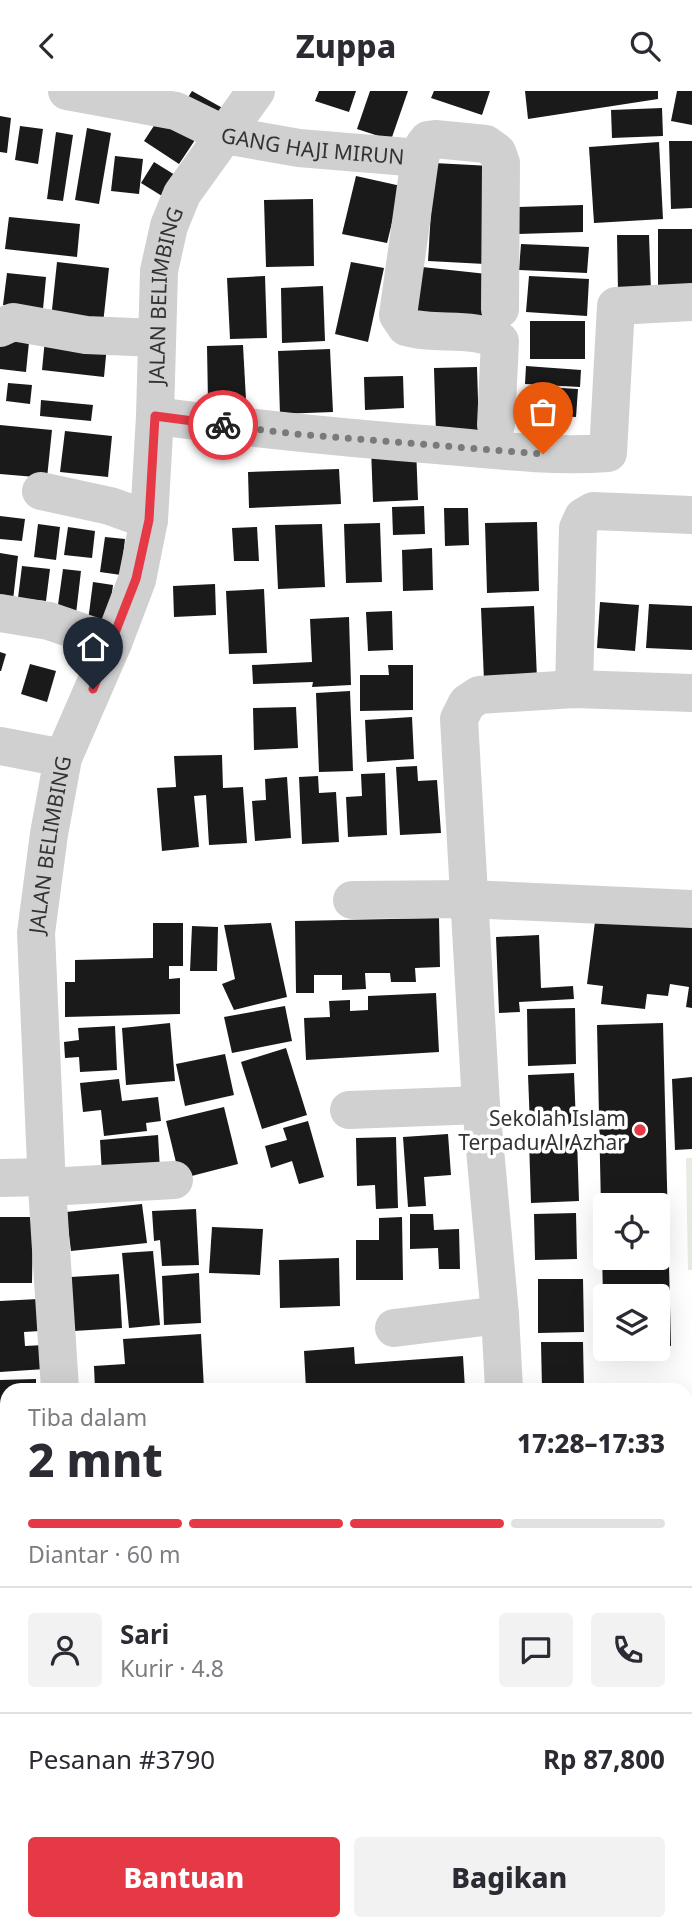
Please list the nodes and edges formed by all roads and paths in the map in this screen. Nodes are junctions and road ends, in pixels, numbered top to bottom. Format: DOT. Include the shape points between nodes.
graph roads {
  1 [pos="68,91"];
  2 [pos="256,91"];
  3 [pos="225,135"];
  4 [pos="420,158"];
  5 [pos="692,302"];
  6 [pos="500,309"];
  7 [pos="0,328"];
  8 [pos="156,338"];
  9 [pos="155,416"];
  10 [pos="496,425"];
  11 [pos="41,491"];
  12 [pos="692,515"];
  13 [pos="149,520"];
  14 [pos="0,613"];
  15 [pos="113,643"];
  16 [pos="575,689"];
  17 [pos="692,693"];
  18 [pos="0,746"];
  19 [pos="63,758"];
  20 [pos="468,899"];
  21 [pos="352,900"];
  22 [pos="692,909"];
  23 [pos="481,1105"];
  24 [pos="349,1110"];
  25 [pos="0,1178"];
  26 [pos="174,1180"];
  27 [pos="47,1182"];
  28 [pos="500,1315"];
  29 [pos="394,1328"];
  30 [pos="60,1383"];
  31 [pos="504,1383"];
  1 -- 3 [label="street, GANG HAJI MIRUN" via="176,111"];
  2 -- 3 [label="street, JALAN BELIMBING"];
  3 -- 4 [label="street, GANG HAJI MIRUN" via="299,148"];
  3 -- 8 [label="street, JALAN BELIMBING" via="182,194 169,226 159,271"];
  4 -- 6 [label="street" via="424,145 435,139 486,144 497,152 501,163"];
  4 -- 10 [label="street, GANG HAJI MIRUN" via="398,315 406,327 419,331 489,335 500,341"];
  5 -- 9 [label="street" via="616,306 608,453 568,456 296,434"];
  7 -- 8 [label="street" via="13,322 86,335"];
  8 -- 9 [label="street, JALAN BELIMBING"];
  9 -- 13 [label="street, JALAN BELIMBING"];
  11 -- 13 [label="street"];
  12 -- 16 [label="street" via="593,511 583,517 578,528"];
  13 -- 15 [label="street, JALAN BELIMBING" via="136,579"];
  14 -- 15 [label="street" via="49,621"];
  15 -- 19 [label="street, JALAN BELIMBING"];
  16 -- 17 [label="street"];
  16 -- 20 [label="street" via="479,695 467,703 459,719"];
  18 -- 19 [label="street"];
  19 -- 27 [label="street, JALAN BELIMBING" via="36,933"];
  20 -- 21 [label="street"];
  20 -- 22 [label="street"];
  20 -- 23 [label="street"];
  23 -- 24 [label="street"];
  23 -- 28 [label="street"];
  25 -- 27 [label="street"];
  26 -- 27 [label="street"];
  27 -- 30 [label="street, JALAN BELIMBING"];
  28 -- 29 [label="street"];
  28 -- 31 [label="street"];
}
